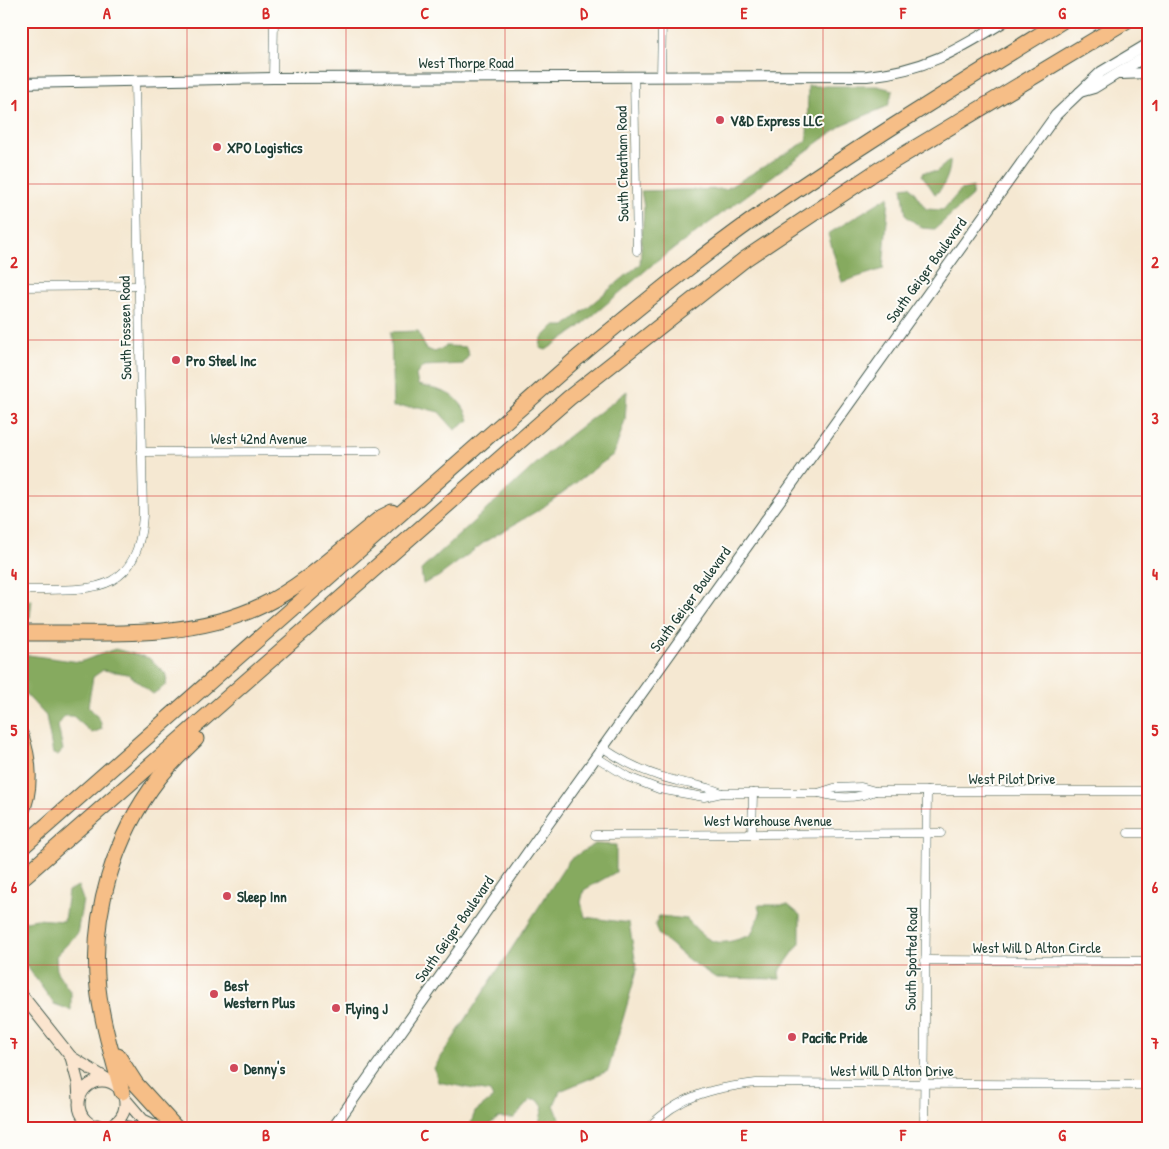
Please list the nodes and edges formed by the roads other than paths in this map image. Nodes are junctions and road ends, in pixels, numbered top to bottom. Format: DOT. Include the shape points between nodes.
graph roads {
  1 [pos="274,21"];
  2 [pos="662,21"];
  3 [pos="1005,21"];
  4 [pos="1062,21"];
  5 [pos="1126,21"];
  6 [pos="1148,44"];
  7 [pos="1148,55"];
  8 [pos="1148,73"];
  9 [pos="1114,76"];
  10 [pos="634,77"];
  11 [pos="661,77"];
  12 [pos="273,78"];
  13 [pos="135,81"];
  14 [pos="21,84"];
  15 [pos="1077,93"];
  16 [pos="637,251"];
  17 [pos="139,286"];
  18 [pos="21,287"];
  19 [pos="377,451"];
  20 [pos="141,452"];
  21 [pos="412,504"];
  22 [pos="21,590"];
  23 [pos="21,633"];
  24 [pos="226,701"];
  25 [pos="21,736"];
  26 [pos="603,748"];
  27 [pos="596,757"];
  28 [pos="927,791"];
  29 [pos="1148,791"];
  30 [pos="722,793"];
  31 [pos="753,793"];
  32 [pos="21,812"];
  33 [pos="927,833"];
  34 [pos="941,833"];
  35 [pos="1128,833"];
  36 [pos="1148,833"];
  37 [pos="752,834"];
  38 [pos="595,835"];
  39 [pos="21,848"];
  40 [pos="21,879"];
  41 [pos="925,960"];
  42 [pos="1148,962"];
  43 [pos="21,994"];
  44 [pos="107,1034"];
  45 [pos="71,1057"];
  46 [pos="110,1082"];
  47 [pos="924,1083"];
  48 [pos="1148,1085"];
  49 [pos="124,1096"];
  50 [pos="79,1099"];
  51 [pos="101,1127"];
  52 [pos="136,1128"];
  53 [pos="160,1128"];
  54 [pos="176,1128"];
  55 [pos="333,1128"];
  56 [pos="648,1128"];
  57 [pos="924,1128"];
  1 -- 12 [label="street"];
  2 -- 11 [label="street"];
  3 -- 11 [label="street, West Thorpe Road" via="932,62 909,70 867,76"];
  4 -- 21 [label="highway" via="908,116 750,222 648,299 576,359"];
  5 -- 24 [label="highway" via="880,169 745,259 569,398"];
  6 -- 15 [label="street, South Geiger Boulevard" via="1101,72"];
  7 -- 9 [label="street, South Geiger Boulevard"];
  8 -- 9 [label="street"];
  9 -- 15 [label="street, South Geiger Boulevard" via="1094,88"];
  10 -- 11 [label="street, West Thorpe Road"];
  10 -- 12 [label="street, West Thorpe Road"];
  10 -- 16 [label="street, South Cheatham Road"];
  12 -- 13 [label="street, West Thorpe Road"];
  13 -- 14 [label="street, West Thorpe Road"];
  13 -- 17 [label="street, South Fosseen Road"];
  15 -- 26 [label="street, South Geiger Boulevard" via="1045,131"];
  17 -- 18 [label="street"];
  17 -- 20 [label="street, South Fosseen Road"];
  19 -- 20 [label="street, West 42nd Avenue"];
  20 -- 22 [label="street, South Fosseen Road" via="142,528 135,556 126,571 112,581 94,586"];
  21 -- 23 [label="highway" via="382,517 283,594 222,621 192,628"];
  21 -- 39 [label="highway"];
  24 -- 40 [label="highway"];
  24 -- 44 [label="highway" via="204,730 158,778 116,854 101,912 97,944 98,990"];
  25 -- 32 [label="highway" via="28,779"];
  26 -- 27 [label="street, South Geiger Boulevard"];
  26 -- 30 [label="street, West Pilot Drive" via="652,774 707,786"];
  27 -- 30 [label="street, West Pilot Drive" via="659,789 704,797"];
  27 -- 55 [label="street, South Geiger Boulevard"];
  28 -- 29 [label="street, West Pilot Drive"];
  28 -- 31 [label="street, West Pilot Drive" via="875,791 861,787 834,788 818,793"];
  28 -- 33 [label="street, South Spotted Road"];
  30 -- 31 [label="street, West Pilot Drive"];
  31 -- 37 [label="street"];
  33 -- 34 [label="street, West Warehouse Avenue"];
  33 -- 37 [label="street, West Warehouse Avenue"];
  33 -- 41 [label="street, South Spotted Road"];
  35 -- 36 [label="street"];
  37 -- 38 [label="street, West Warehouse Avenue"];
  41 -- 42 [label="street, West Will D Alton Circle"];
  41 -- 47 [label="street, South Spotted Road"];
  43 -- 45 [label="main road"];
  44 -- 49 [label="highway"];
  44 -- 54 [label="highway" via="131,1077"];
  45 -- 46 [label="main road"];
  45 -- 50 [label="main road"];
  46 -- 49 [label="main road"];
  46 -- 50 [label="main road" via="94,1082 87,1086"];
  47 -- 48 [label="street, West Will D Alton Drive"];
  47 -- 56 [label="street, West Will D Alton Drive" via="756,1083 717,1087 683,1101"];
  47 -- 57 [label="street, South Spotted Road"];
  49 -- 51 [label="main road" via="123,1115"];
  49 -- 53 [label="main road" via="143,1120"];
  50 -- 51 [label="main road" via="85,1119"];
  51 -- 52 [label="main road"];
}
